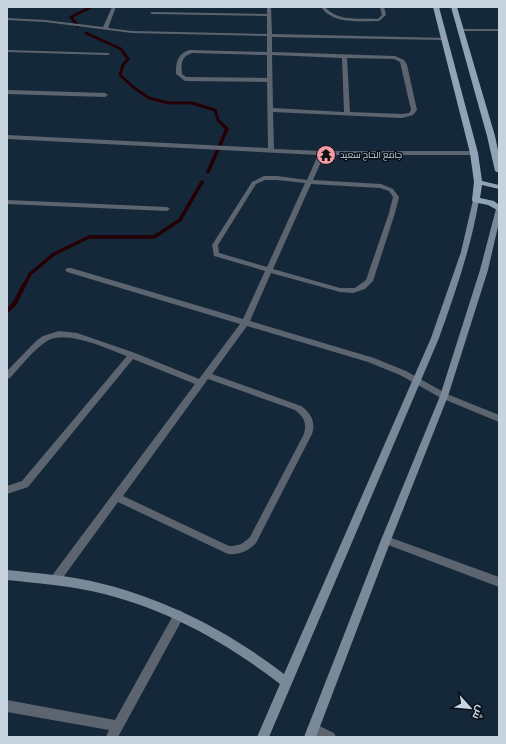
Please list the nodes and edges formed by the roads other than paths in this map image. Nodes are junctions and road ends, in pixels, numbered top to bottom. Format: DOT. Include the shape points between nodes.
graph roads {
  1 [pos="114,7"];
  2 [pos="187,7"];
  3 [pos="269,7"];
  4 [pos="323,7"];
  5 [pos="382,7"];
  6 [pos="436,7"];
  7 [pos="454,7"];
  8 [pos="152,13"];
  9 [pos="186,13"];
  10 [pos="269,15"];
  11 [pos="7,19"];
  12 [pos="104,30"];
  13 [pos="461,30"];
  14 [pos="499,30"];
  15 [pos="270,36"];
  16 [pos="445,39"];
  17 [pos="7,51"];
  18 [pos="270,53"];
  19 [pos="108,54"];
  20 [pos="344,56"];
  21 [pos="270,80"];
  22 [pos="7,92"];
  23 [pos="105,96"];
  24 [pos="271,110"];
  25 [pos="347,113"];
  26 [pos="7,137"];
  27 [pos="271,149"];
  28 [pos="322,153"];
  29 [pos="474,153"];
  30 [pos="499,171"];
  31 [pos="309,182"];
  32 [pos="478,182"];
  33 [pos="499,187"];
  34 [pos="476,200"];
  35 [pos="7,202"];
  36 [pos="499,208"];
  37 [pos="167,209"];
  38 [pos="69,270"];
  39 [pos="269,270"];
  40 [pos="245,323"];
  41 [pos="132,355"];
  42 [pos="206,375"];
  43 [pos="7,376"];
  44 [pos="417,382"];
  45 [pos="200,383"];
  46 [pos="444,396"];
  47 [pos="499,419"];
  48 [pos="7,490"];
  49 [pos="116,497"];
  50 [pos="386,540"];
  51 [pos="7,574"];
  52 [pos="55,580"];
  53 [pos="499,582"];
  54 [pos="179,615"];
  55 [pos="286,682"];
  56 [pos="7,706"];
  57 [pos="118,726"];
  58 [pos="311,733"];
  59 [pos="112,737"];
  60 [pos="263,737"];
  61 [pos="330,737"];
  1 -- 12 [label="street"];
  2 -- 9 [label="street"];
  3 -- 10 [label="street"];
  4 -- 5 [label="street" via="332,16 379,20 384,16"];
  6 -- 16 [label="main road"];
  7 -- 13 [label="main road"];
  8 -- 9 [label="street"];
  9 -- 10 [label="street"];
  10 -- 15 [label="street"];
  11 -- 12 [label="street" via="45,21"];
  12 -- 15 [label="street"];
  13 -- 14 [label="street"];
  13 -- 30 [label="main road"];
  15 -- 16 [label="street"];
  15 -- 18 [label="street"];
  16 -- 29 [label="main road"];
  17 -- 19 [label="street"];
  18 -- 20 [label="street"];
  18 -- 21 [label="street"];
  18 -- 21 [label="street" via="191,51 179,59 179,74 185,79"];
  20 -- 25 [label="street"];
  20 -- 25 [label="street" via="386,57 402,61 414,110 411,114 402,116"];
  21 -- 24 [label="street"];
  22 -- 23 [label="street"];
  24 -- 25 [label="street"];
  24 -- 27 [label="street"];
  26 -- 27 [label="street"];
  27 -- 28 [label="street"];
  28 -- 29 [label="street"];
  28 -- 31 [label="street"];
  29 -- 32 [label="main road"];
  31 -- 39 [label="street"];
  31 -- 39 [label="street" via="264,178 254,183 215,246 216,254"];
  31 -- 39 [label="street" via="381,186 391,190 396,197 369,281 354,291 340,290"];
  32 -- 33 [label="main road"];
  32 -- 34 [label="main road"];
  34 -- 36 [label="main road" via="491,203"];
  34 -- 44 [label="main road" via="451,293"];
  35 -- 37 [label="street"];
  36 -- 46 [label="main road" via="484,270"];
  38 -- 40 [label="street"];
  39 -- 40 [label="street"];
  40 -- 42 [label="street"];
  40 -- 44 [label="street" via="372,360"];
  41 -- 43 [label="street" via="74,335 59,334 39,343"];
  41 -- 45 [label="street"];
  41 -- 48 [label="street" via="25,484"];
  42 -- 45 [label="street"];
  42 -- 49 [label="street" via="298,408 310,419 308,434 253,540 242,548 228,550"];
  44 -- 46 [label="street"];
  44 -- 55 [label="main road"];
  45 -- 49 [label="street"];
  46 -- 47 [label="street"];
  46 -- 50 [label="main road"];
  49 -- 52 [label="street"];
  50 -- 53 [label="street"];
  50 -- 58 [label="main road"];
  51 -- 52 [label="main road"];
  52 -- 54 [label="main road" via="128,595"];
  54 -- 55 [label="main road" via="249,653"];
  54 -- 57 [label="street"];
  55 -- 60 [label="main road"];
  56 -- 57 [label="street"];
  57 -- 59 [label="street"];
  58 -- 61 [label="street"];
}
